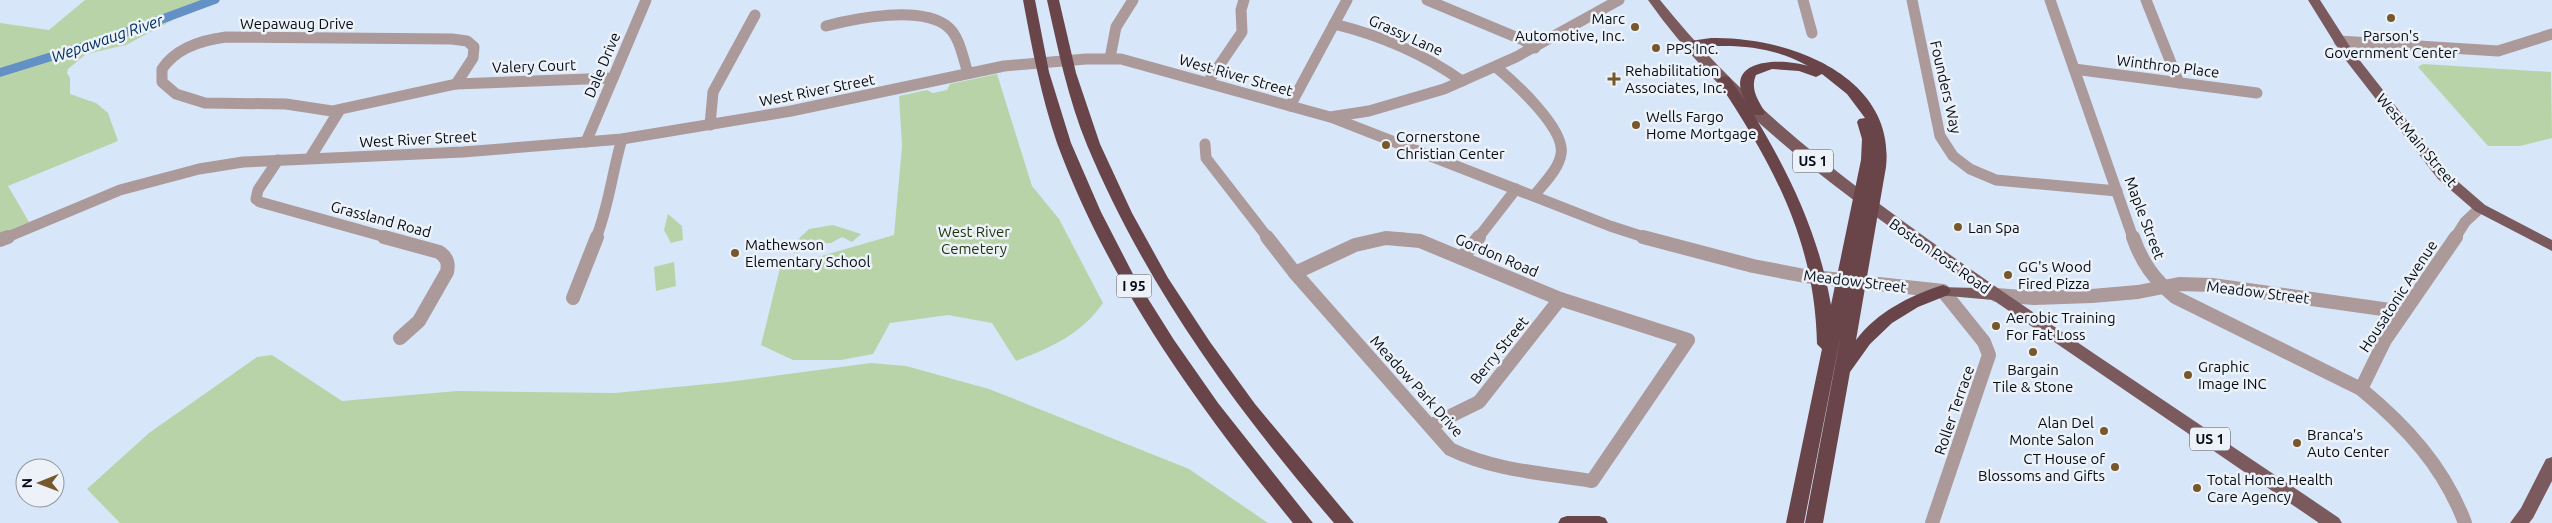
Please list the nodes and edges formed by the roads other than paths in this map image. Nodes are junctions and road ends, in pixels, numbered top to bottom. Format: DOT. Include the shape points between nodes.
graph roads {
  1 [pos="646,0"];
  2 [pos="1029,0"];
  3 [pos="1053,0"];
  4 [pos="1133,0"];
  5 [pos="1244,0"];
  6 [pos="1347,0"];
  7 [pos="1428,0"];
  8 [pos="1619,0"];
  9 [pos="1654,0"];
  10 [pos="1804,0"];
  11 [pos="1912,0"];
  12 [pos="2050,0"];
  13 [pos="2146,0"];
  14 [pos="2314,0"];
  15 [pos="755,15"];
  16 [pos="1334,24"];
  17 [pos="826,26"];
  18 [pos="1812,33"];
  19 [pos="2552,34"];
  20 [pos="2339,41"];
  21 [pos="1690,45"];
  22 [pos="1535,48"];
  23 [pos="1110,58"];
  24 [pos="1496,67"];
  25 [pos="2074,69"];
  26 [pos="968,73"];
  27 [pos="613,78"];
  28 [pos="1724,80"];
  29 [pos="1462,81"];
  30 [pos="1208,82"];
  31 [pos="2179,83"];
  32 [pos="456,84"];
  33 [pos="2257,93"];
  34 [pos="1290,106"];
  35 [pos="339,111"];
  36 [pos="1758,112"];
  37 [pos="1330,117"];
  38 [pos="710,126"];
  39 [pos="622,139"];
  40 [pos="586,142"];
  41 [pos="1205,144"];
  42 [pos="310,158"];
  43 [pos="278,160"];
  44 [pos="1871,181"];
  45 [pos="1516,189"];
  46 [pos="2117,191"];
  47 [pos="1534,196"];
  48 [pos="2480,208"];
  49 [pos="0,240"];
  50 [pos="2552,246"];
  51 [pos="1462,258"];
  52 [pos="1295,274"];
  53 [pos="2162,288"];
  54 [pos="1943,290"];
  55 [pos="1996,295"];
  56 [pos="573,298"];
  57 [pos="1560,299"];
  58 [pos="2404,312"];
  59 [pos="400,338"];
  60 [pos="1688,340"];
  61 [pos="2361,389"];
  62 [pos="1828,402"];
  63 [pos="1430,426"];
  64 [pos="2552,464"];
  65 [pos="1304,523"];
  66 [pos="1345,523"];
  67 [pos="1567,523"];
  68 [pos="1599,523"];
  69 [pos="1795,523"];
  70 [pos="1814,523"];
  71 [pos="1932,523"];
  72 [pos="2333,523"];
  73 [pos="2466,523"];
  74 [pos="2519,523"];
  1 -- 27 [label="street, Dale Drive"];
  2 -- 65 [label="highway, I 95" via="1041,66 1056,118 1111,245 1151,316 1191,377"];
  3 -- 66 [label="highway, I 95" via="1065,55 1084,115 1106,171 1147,252 1187,318 1235,387"];
  4 -- 23 [label="street" via="1116,27"];
  5 -- 30 [label="street" via="1242,32"];
  6 -- 16 [label="street"];
  7 -- 22 [label="street"];
  8 -- 22 [label="street, West River Street"];
  9 -- 21 [label="main road, Boston Post Road / US 1"];
  10 -- 18 [label="street"];
  11 -- 46 [label="street, Founders Way" via="1940,136 1953,156 1970,169 1996,180"];
  12 -- 25 [label="street, Maple Street"];
  13 -- 31 [label="street"];
  14 -- 20 [label="main road, West Main Street"];
  15 -- 38 [label="street" via="713,92"];
  16 -- 29 [label="street, Grassy Lane" via="1436,64"];
  16 -- 34 [label="street"];
  17 -- 26 [label="street" via="852,20 915,16 934,20 951,30"];
  19 -- 20 [label="street" via="2498,51"];
  20 -- 48 [label="main road, West Main Street" via="2443,176"];
  21 -- 28 [label="main road, Boston Post Road / US 1"];
  21 -- 44 [label="highway" via="1723,41 1762,44 1799,55 1830,73 1859,99 1875,126 1880,145"];
  22 -- 24 [label="street, West River Street"];
  23 -- 26 [label="street, West River Street" via="1024,64"];
  23 -- 30 [label="street, West River Street" via="1133,61"];
  24 -- 29 [label="street, West River Street"];
  24 -- 47 [label="street" via="1525,90 1544,112 1562,152 1559,162"];
  25 -- 31 [label="street, Winthrop Place"];
  25 -- 46 [label="street, Maple Street"];
  26 -- 38 [label="street, West River Street"];
  27 -- 32 [label="street, Valery Court"];
  27 -- 40 [label="street, Dale Drive"];
  28 -- 36 [label="main road, Boston Post Road / US 1"];
  28 -- 62 [label="highway" via="1779,168 1799,213 1821,291"];
  29 -- 37 [label="street, West River Street" via="1369,112"];
  30 -- 34 [label="street, West River Street"];
  31 -- 33 [label="street, Winthrop Place"];
  32 -- 35 [label="street, Wepawaug Drive"];
  32 -- 35 [label="street, Wepawaug Drive" via="475,50 467,41 452,39 219,38 181,52 166,63 160,74 161,81 172,93 191,101 288,104"];
  34 -- 37 [label="street, West River Street"];
  35 -- 42 [label="street"];
  36 -- 44 [label="highway" via="1745,90 1746,80 1753,71 1767,65 1786,64 1805,68 1823,77 1845,95 1864,123 1870,149"];
  36 -- 55 [label="main road, Boston Post Road / US 1" via="1839,182"];
  37 -- 45 [label="street, Meadow Street"];
  38 -- 39 [label="street, West River Street"];
  39 -- 40 [label="street, West River Street"];
  39 -- 56 [label="street" via="613,168 605,216"];
  40 -- 42 [label="street, West River Street" via="463,152"];
  41 -- 52 [label="street, Meadow Park Drive" via="1206,158"];
  42 -- 43 [label="street, West River Street"];
  43 -- 49 [label="street, West River Street" via="199,169 140,183 94,199"];
  43 -- 59 [label="street, Grassland Road" via="256,193 260,202 438,252 447,258 447,272 419,321"];
  44 -- 62 [label="highway"];
  45 -- 47 [label="street, Meadow Street"];
  45 -- 51 [label="street"];
  46 -- 53 [label="street, Maple Street" via="2140,257"];
  47 -- 54 [label="street, Meadow Street" via="1636,235 1753,266 1805,276"];
  48 -- 50 [label="main road, West Main Street"];
  48 -- 58 [label="street, Housatonic Avenue" via="2465,222"];
  51 -- 52 [label="street, Gordon Road" via="1420,241 1386,236 1364,241"];
  51 -- 57 [label="street, Gordon Road"];
  52 -- 63 [label="street, Meadow Park Drive"];
  53 -- 55 [label="street, Meadow Street" via="2048,298"];
  53 -- 58 [label="street, Meadow Street" via="2178,284 2212,285"];
  53 -- 61 [label="street, Maple Street" via="2189,306"];
  54 -- 55 [label="main road, Meadow Street"];
  54 -- 62 [label="highway" via="1897,310 1871,331 1856,348"];
  54 -- 71 [label="street, Roller Terrace" via="1984,342 1989,356"];
  55 -- 72 [label="main road, Boston Post Road / US 1"];
  57 -- 60 [label="street, Gordon Road"];
  57 -- 63 [label="street, Berry Street" via="1478,402"];
  58 -- 61 [label="street, Housatonic Avenue" via="2385,340"];
  60 -- 63 [label="street, Meadow Park Drive" via="1592,481 1466,458 1450,449"];
  61 -- 73 [label="street" via="2384,408 2423,450 2451,489"];
  62 -- 69 [label="highway"];
  62 -- 70 [label="highway"];
  64 -- 74 [label="main road"];
  67 -- 68 [label="highway"];
}
